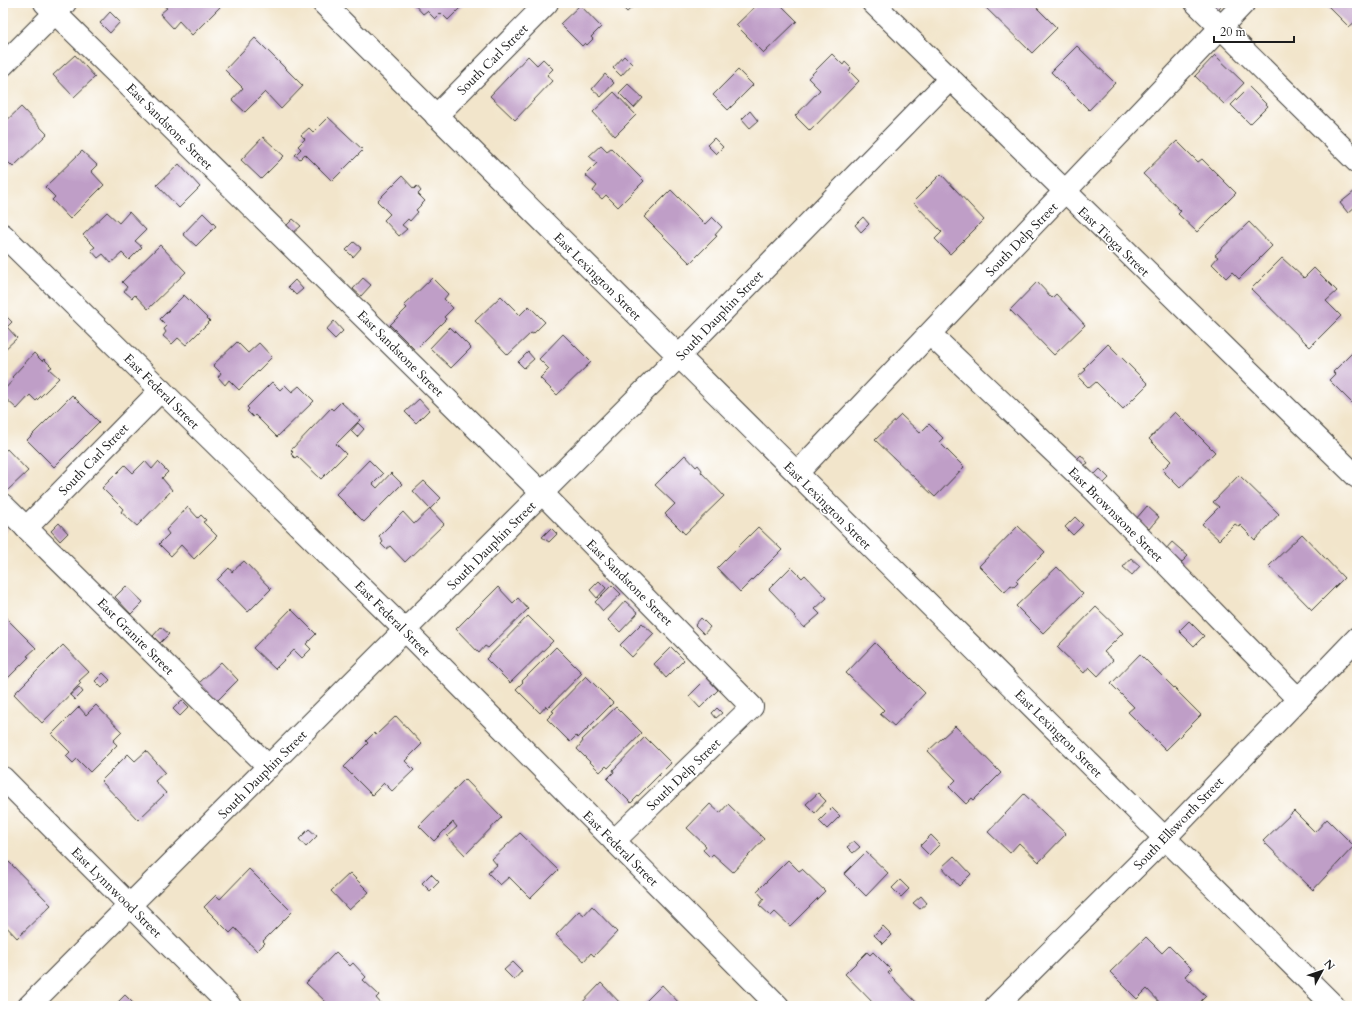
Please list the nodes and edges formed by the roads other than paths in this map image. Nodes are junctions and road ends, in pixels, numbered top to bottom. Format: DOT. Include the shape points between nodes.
graph roads {
  1 [pos="323,3"];
  2 [pos="547,3"];
  3 [pos="873,3"];
  4 [pos="1196,3"];
  5 [pos="1244,3"];
  6 [pos="55,6"];
  7 [pos="1221,27"];
  8 [pos="3,65"];
  9 [pos="949,80"];
  10 [pos="436,116"];
  11 [pos="1357,162"];
  12 [pos="1065,193"];
  13 [pos="3,235"];
  14 [pos="930,334"];
  15 [pos="679,356"];
  16 [pos="161,390"];
  17 [pos="797,473"];
  18 [pos="1357,477"];
  19 [pos="542,493"];
  20 [pos="3,505"];
  21 [pos="26,528"];
  22 [pos="405,630"];
  23 [pos="1357,638"];
  24 [pos="1298,699"];
  25 [pos="752,707"];
  26 [pos="269,767"];
  27 [pos="3,778"];
  28 [pos="1165,838"];
  29 [pos="614,841"];
  30 [pos="130,905"];
  31 [pos="29,1006"];
  32 [pos="230,1006"];
  33 [pos="778,1006"];
  34 [pos="996,1006"];
  35 [pos="1334,1006"];
  1 -- 10 [label="street, East Lexington Street"];
  2 -- 10 [label="street, South Carl Street"];
  3 -- 9 [label="street, East Tioga Street"];
  4 -- 7 [label="street"];
  5 -- 7 [label="street, South Delp Street"];
  6 -- 8 [label="street"];
  6 -- 19 [label="street, East Sandstone Street"];
  7 -- 11 [label="street"];
  7 -- 12 [label="street, South Delp Street"];
  9 -- 12 [label="street, East Tioga Street"];
  9 -- 15 [label="street, South Dauphin Street"];
  10 -- 15 [label="street, East Lexington Street"];
  12 -- 14 [label="street, South Delp Street"];
  12 -- 18 [label="street, East Tioga Street"];
  13 -- 16 [label="street, East Federal Street"];
  14 -- 17 [label="street, South Delp Street"];
  14 -- 24 [label="street, East Brownstone Street" via="1094,491"];
  15 -- 17 [label="street, East Lexington Street"];
  15 -- 19 [label="street, South Dauphin Street"];
  16 -- 21 [label="street, South Carl Street"];
  16 -- 22 [label="street, East Federal Street"];
  17 -- 28 [label="street, East Lexington Street"];
  19 -- 22 [label="street, South Dauphin Street"];
  19 -- 25 [label="street, East Sandstone Street"];
  20 -- 21 [label="street, East Granite Street"];
  21 -- 26 [label="street, East Granite Street"];
  22 -- 26 [label="street, South Dauphin Street"];
  22 -- 29 [label="street, East Federal Street"];
  23 -- 24 [label="street, South Ellsworth Street"];
  24 -- 28 [label="street, South Ellsworth Street"];
  25 -- 29 [label="street, South Delp Street"];
  26 -- 30 [label="street, South Dauphin Street"];
  27 -- 30 [label="street, East Lynnwood Street"];
  28 -- 34 [label="street, South Ellsworth Street"];
  28 -- 35 [label="street, East Lexington Street"];
  29 -- 33 [label="street, East Federal Street"];
  30 -- 31 [label="street, South Dauphin Street"];
  30 -- 32 [label="street, East Lynnwood Street"];
}
